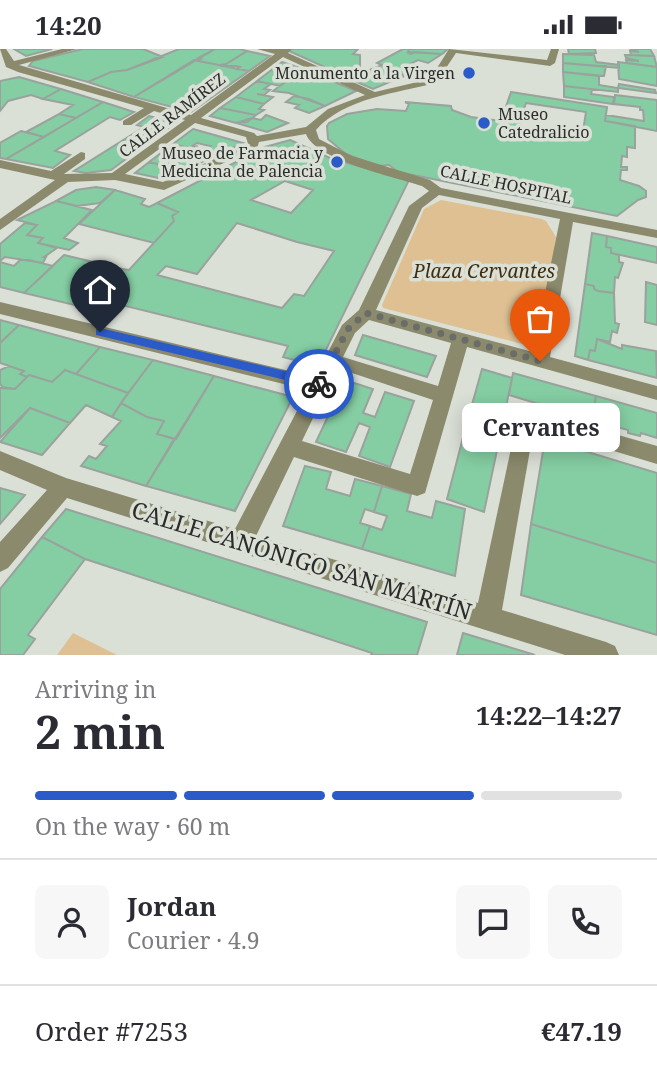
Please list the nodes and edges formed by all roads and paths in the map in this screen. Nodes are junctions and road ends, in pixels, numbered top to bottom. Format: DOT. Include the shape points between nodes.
graph roads {
  1 [pos="2,49"];
  2 [pos="73,49"];
  3 [pos="261,49"];
  4 [pos="555,49"];
  5 [pos="285,51"];
  6 [pos="3,66"];
  7 [pos="372,94"];
  8 [pos="151,108"];
  9 [pos="192,119"];
  10 [pos="127,123"];
  11 [pos="310,130"];
  12 [pos="254,140"];
  13 [pos="81,156"];
  14 [pos="0,164"];
  15 [pos="59,176"];
  16 [pos="115,176"];
  17 [pos="437,191"];
  18 [pos="568,216"];
  19 [pos="0,226"];
  20 [pos="657,233"];
  21 [pos="0,307"];
  22 [pos="366,313"];
  23 [pos="461,339"];
  24 [pos="332,360"];
  25 [pos="540,361"];
  26 [pos="318,385"];
  27 [pos="657,393"];
  28 [pos="444,396"];
  29 [pos="288,446"];
  30 [pos="657,455"];
  31 [pos="0,460"];
  32 [pos="63,487"];
  33 [pos="241,541"];
  34 [pos="0,560"];
  35 [pos="488,618"];
  36 [pos="596,653"];
  1 -- 6 [label="street"];
  2 -- 6 [label="street"];
  3 -- 5 [label="street"];
  4 -- 7 [label="street" via="550,63 453,50 433,81"];
  5 -- 7 [label="street"];
  5 -- 9 [label="street, CALLE RAMÍREZ"];
  6 -- 8 [label="street"];
  7 -- 11 [label="street" via="317,119"];
  8 -- 9 [label="street"];
  8 -- 10 [label="street"];
  9 -- 12 [label="street"];
  9 -- 16 [label="street, CALLE RAMÍREZ"];
  11 -- 12 [label="street"];
  11 -- 17 [label="street, CALLE HOSPITAL" via="314,141 348,159 426,183"];
  12 -- 16 [label="street" via="253,146 167,186"];
  13 -- 15 [label="street"];
  14 -- 15 [label="street"];
  15 -- 16 [label="street"];
  15 -- 19 [label="street"];
  17 -- 18 [label="street, CALLE HOSPITAL"];
  17 -- 22 [label="street" via="416,206"];
  18 -- 20 [label="street, CALLE HOSPITAL"];
  18 -- 25 [label="street"];
  21 -- 26 [label="street"];
  22 -- 23 [label="street"];
  22 -- 24 [label="street" via="348,329"];
  23 -- 25 [label="street"];
  23 -- 28 [label="street"];
  24 -- 26 [label="street"];
  24 -- 28 [label="street"];
  25 -- 27 [label="street"];
  26 -- 29 [label="street"];
  28 -- 29 [label="street" via="417,486"];
  29 -- 33 [label="street"];
  30 -- 35 [label="street" via="526,417"];
  31 -- 32 [label="street, CALLE CANÓNIGO SAN MARTÍN"];
  32 -- 33 [label="street, CALLE CANÓNIGO SAN MARTÍN"];
  32 -- 34 [label="street"];
  33 -- 35 [label="street, CALLE CANÓNIGO SAN MARTÍN"];
  35 -- 36 [label="street, CALLE CANÓNIGO SAN MARTÍN"];
}
